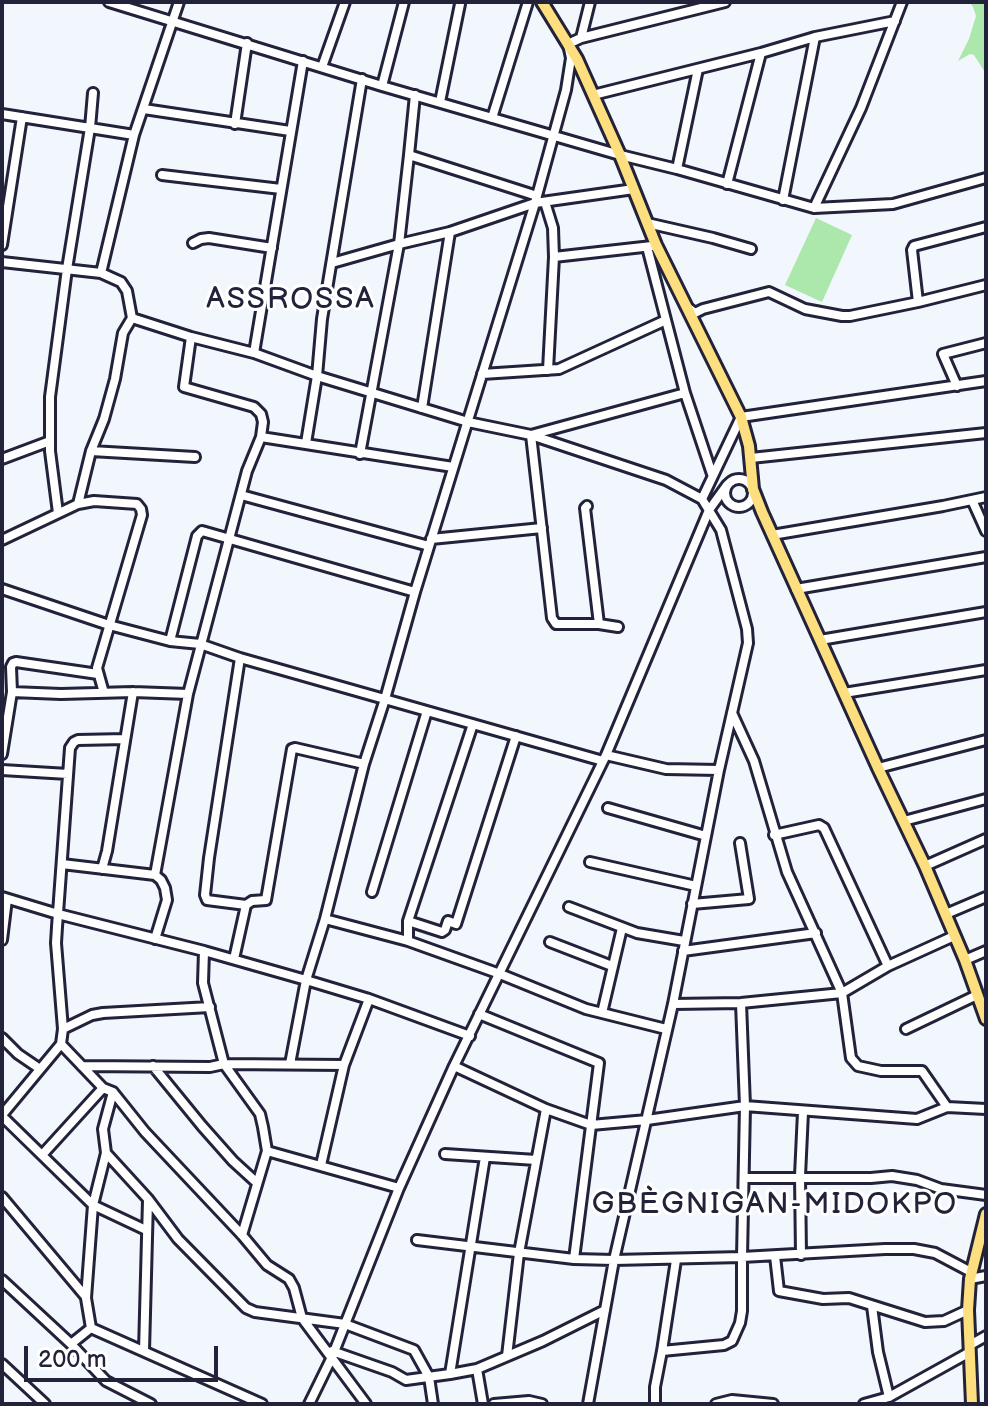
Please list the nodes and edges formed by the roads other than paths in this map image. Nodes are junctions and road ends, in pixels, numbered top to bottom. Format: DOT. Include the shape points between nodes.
graph roads {
  1 [pos="109,2"];
  2 [pos="179,2"];
  3 [pos="345,2"];
  4 [pos="528,2"];
  5 [pos="542,2"];
  6 [pos="590,2"];
  7 [pos="725,2"];
  8 [pos="902,2"];
  9 [pos="403,3"];
  10 [pos="460,4"];
  11 [pos="895,21"];
  12 [pos="173,22"];
  13 [pos="815,37"];
  14 [pos="581,38"];
  15 [pos="247,43"];
  16 [pos="568,44"];
  17 [pos="761,53"];
  18 [pos="303,61"];
  19 [pos="322,67"];
  20 [pos="698,69"];
  21 [pos="362,79"];
  22 [pos="382,86"];
  23 [pos="93,93"];
  24 [pos="415,95"];
  25 [pos="593,95"];
  26 [pos="440,102"];
  27 [pos="144,109"];
  28 [pos="2,114"];
  29 [pos="22,117"];
  30 [pos="492,118"];
  31 [pos="235,124"];
  32 [pos="90,128"];
  33 [pos="290,131"];
  34 [pos="134,135"];
  35 [pos="552,135"];
  36 [pos="409,155"];
  37 [pos="620,155"];
  38 [pos="677,169"];
  39 [pos="162,175"];
  40 [pos="986,178"];
  41 [pos="727,184"];
  42 [pos="281,189"];
  43 [pos="634,189"];
  44 [pos="539,200"];
  45 [pos="783,200"];
  46 [pos="814,208"];
  47 [pos="647,223"];
  48 [pos="986,227"];
  49 [pos="450,232"];
  50 [pos="193,243"];
  51 [pos="399,244"];
  52 [pos="2,245"];
  53 [pos="651,246"];
  54 [pos="272,248"];
  55 [pos="751,249"];
  56 [pos="554,257"];
  57 [pos="2,262"];
  58 [pos="332,263"];
  59 [pos="67,269"];
  60 [pos="101,273"];
  61 [pos="986,285"];
  62 [pos="918,302"];
  63 [pos="687,306"];
  64 [pos="132,318"];
  65 [pos="666,320"];
  66 [pos="191,337"];
  67 [pos="986,343"];
  68 [pos="254,353"];
  69 [pos="548,370"];
  70 [pos="482,374"];
  71 [pos="317,376"];
  72 [pos="986,381"];
  73 [pos="957,386"];
  74 [pos="372,393"];
  75 [pos="685,393"];
  76 [pos="422,408"];
  77 [pos="741,417"];
  78 [pos="468,422"];
  79 [pos="986,433"];
  80 [pos="531,435"];
  81 [pos="261,437"];
  82 [pos="50,441"];
  83 [pos="306,443"];
  84 [pos="91,451"];
  85 [pos="360,454"];
  86 [pos="195,457"];
  87 [pos="751,458"];
  88 [pos="2,459"];
  89 [pos="453,467"];
  90 [pos="712,474"];
  91 [pos="727,485"];
  92 [pos="753,489"];
  93 [pos="241,495"];
  94 [pos="986,497"];
  95 [pos="702,499"];
  96 [pos="972,500"];
  97 [pos="78,504"];
  98 [pos="587,506"];
  99 [pos="709,510"];
  100 [pos="58,513"];
  101 [pos="542,528"];
  102 [pos="986,531"];
  103 [pos="772,535"];
  104 [pos="3,537"];
  105 [pos="229,537"];
  106 [pos="430,542"];
  107 [pos="986,557"];
  108 [pos="2,589"];
  109 [pos="796,589"];
  110 [pos="415,592"];
  111 [pos="986,612"];
  112 [pos="599,624"];
  113 [pos="109,625"];
  114 [pos="618,627"];
  115 [pos="820,640"];
  116 [pos="170,641"];
  117 [pos="200,644"];
  118 [pos="240,658"];
  119 [pos="986,670"];
  120 [pos="98,674"];
  121 [pos="12,692"];
  122 [pos="133,692"];
  123 [pos="104,693"];
  124 [pos="844,693"];
  125 [pos="188,694"];
  126 [pos="385,699"];
  127 [pos="427,711"];
  128 [pos="732,713"];
  129 [pos="473,724"];
  130 [pos="516,736"];
  131 [pos="125,739"];
  132 [pos="986,740"];
  133 [pos="2,746"];
  134 [pos="2,754"];
  135 [pos="605,758"];
  136 [pos="364,764"];
  137 [pos="878,768"];
  138 [pos="2,770"];
  139 [pos="719,770"];
  140 [pos="68,774"];
  141 [pos="986,799"];
  142 [pos="608,808"];
  143 [pos="904,821"];
  144 [pos="774,835"];
  145 [pos="706,836"];
  146 [pos="986,839"];
  147 [pos="740,843"];
  148 [pos="590,862"];
  149 [pos="62,864"];
  150 [pos="925,866"];
  151 [pos="102,869"];
  152 [pos="155,875"];
  153 [pos="696,886"];
  154 [pos="372,892"];
  155 [pos="986,897"];
  156 [pos="5,898"];
  157 [pos="692,904"];
  158 [pos="246,905"];
  159 [pos="569,907"];
  160 [pos="58,914"];
  161 [pos="946,914"];
  162 [pos="325,919"];
  163 [pos="408,921"];
  164 [pos="622,928"];
  165 [pos="816,933"];
  166 [pos="954,936"];
  167 [pos="155,939"];
  168 [pos="2,940"];
  169 [pos="408,941"];
  170 [pos="550,942"];
  171 [pos="684,946"];
  172 [pos="204,951"];
  173 [pos="986,951"];
  174 [pos="234,959"];
  175 [pos="965,960"];
  176 [pos="612,966"];
  177 [pos="888,966"];
  178 [pos="500,974"];
  179 [pos="306,980"];
  180 [pos="842,993"];
  181 [pos="369,999"];
  182 [pos="981,1000"];
  183 [pos="741,1003"];
  184 [pos="673,1004"];
  185 [pos="210,1007"];
  186 [pos="602,1013"];
  187 [pos="479,1014"];
  188 [pos="986,1019"];
  189 [pos="63,1029"];
  190 [pos="666,1029"];
  191 [pos="906,1029"];
  192 [pos="470,1036"];
  193 [pos="2,1038"];
  194 [pos="61,1044"];
  195 [pos="224,1064"];
  196 [pos="290,1064"];
  197 [pos="344,1065"];
  198 [pos="82,1066"];
  199 [pos="153,1066"];
  200 [pos="454,1066"];
  201 [pos="40,1069"];
  202 [pos="103,1088"];
  203 [pos="113,1092"];
  204 [pos="745,1106"];
  205 [pos="947,1107"];
  206 [pos="546,1109"];
  207 [pos="986,1109"];
  208 [pos="803,1112"];
  209 [pos="2,1116"];
  210 [pos="647,1120"];
  211 [pos="591,1125"];
  212 [pos="267,1151"];
  213 [pos="106,1153"];
  214 [pos="445,1154"];
  215 [pos="42,1155"];
  216 [pos="485,1157"];
  217 [pos="536,1160"];
  218 [pos="321,1165"];
  219 [pos="800,1176"];
  220 [pos="744,1178"];
  221 [pos="256,1182"];
  222 [pos="399,1188"];
  223 [pos="986,1195"];
  224 [pos="2,1197"];
  225 [pos="148,1199"];
  226 [pos="93,1205"];
  227 [pos="985,1219"];
  228 [pos="146,1230"];
  229 [pos="242,1235"];
  230 [pos="417,1240"];
  231 [pos="469,1247"];
  232 [pos="519,1253"];
  233 [pos="801,1255"];
  234 [pos="775,1256"];
  235 [pos="742,1257"];
  236 [pos="574,1259"];
  237 [pos="614,1260"];
  238 [pos="676,1260"];
  239 [pos="971,1276"];
  240 [pos="986,1276"];
  241 [pos="2,1280"];
  242 [pos="86,1298"];
  243 [pos="872,1306"];
  244 [pos="605,1310"];
  245 [pos="968,1310"];
  246 [pos="302,1318"];
  247 [pos="345,1324"];
  248 [pos="91,1328"];
  249 [pos="986,1336"];
  250 [pos="71,1344"];
  251 [pos="970,1348"];
  252 [pos="144,1351"];
  253 [pos="662,1351"];
  254 [pos="332,1354"];
  255 [pos="507,1356"];
  256 [pos="2,1364"];
  257 [pos="477,1369"];
  258 [pos="450,1374"];
  259 [pos="429,1377"];
  260 [pos="889,1397"];
  261 [pos="45,1404"];
  262 [pos="151,1404"];
  263 [pos="262,1404"];
  264 [pos="309,1404"];
  265 [pos="366,1404"];
  266 [pos="433,1404"];
  267 [pos="483,1404"];
  268 [pos="494,1404"];
  269 [pos="542,1404"];
  270 [pos="588,1404"];
  271 [pos="655,1404"];
  272 [pos="716,1404"];
  273 [pos="773,1404"];
  274 [pos="864,1404"];
  275 [pos="972,1404"];
  1 -- 12 [label="street"];
  2 -- 12 [label="street"];
  3 -- 19 [label="street"];
  4 -- 30 [label="street"];
  5 -- 16 [label="main road"];
  6 -- 14 [label="street"];
  7 -- 14 [label="street"];
  8 -- 11 [label="street"];
  9 -- 22 [label="street"];
  10 -- 26 [label="street"];
  11 -- 13 [label="street"];
  11 -- 46 [label="street"];
  12 -- 15 [label="street"];
  12 -- 27 [label="street"];
  13 -- 17 [label="street"];
  13 -- 45 [label="street"];
  14 -- 16 [label="street"];
  15 -- 18 [label="street"];
  15 -- 31 [label="street"];
  16 -- 25 [label="main road"];
  16 -- 35 [label="street" via="570,69"];
  17 -- 20 [label="street"];
  17 -- 41 [label="street"];
  18 -- 19 [label="street"];
  18 -- 33 [label="street"];
  19 -- 21 [label="street"];
  20 -- 25 [label="street"];
  20 -- 38 [label="street"];
  21 -- 22 [label="street"];
  21 -- 58 [label="street"];
  22 -- 24 [label="street"];
  23 -- 32 [label="street"];
  24 -- 26 [label="street"];
  24 -- 36 [label="street"];
  25 -- 37 [label="main road"];
  26 -- 30 [label="street"];
  27 -- 31 [label="street"];
  27 -- 34 [label="street"];
  28 -- 29 [label="street"];
  29 -- 32 [label="street"];
  29 -- 52 [label="street"];
  30 -- 35 [label="street"];
  31 -- 33 [label="street"];
  32 -- 34 [label="street"];
  32 -- 59 [label="street"];
  33 -- 42 [label="street"];
  34 -- 60 [label="street"];
  35 -- 37 [label="street"];
  35 -- 44 [label="street"];
  36 -- 44 [label="street"];
  36 -- 51 [label="street"];
  37 -- 38 [label="street"];
  37 -- 43 [label="main road"];
  38 -- 41 [label="street"];
  39 -- 42 [label="street"];
  40 -- 46 [label="street" via="893,204"];
  41 -- 45 [label="street"];
  42 -- 54 [label="street"];
  43 -- 44 [label="street"];
  43 -- 47 [label="main road"];
  44 -- 49 [label="street"];
  44 -- 56 [label="street" via="553,228"];
  44 -- 70 [label="street"];
  45 -- 46 [label="street"];
  47 -- 53 [label="main road"];
  47 -- 55 [label="street"];
  48 -- 62 [label="street" via="914,246"];
  49 -- 51 [label="street"];
  49 -- 76 [label="street"];
  50 -- 54 [label="street" via="209,238"];
  51 -- 58 [label="street"];
  51 -- 74 [label="street"];
  53 -- 56 [label="street"];
  53 -- 63 [label="main road"];
  53 -- 65 [label="street"];
  54 -- 68 [label="street"];
  56 -- 69 [label="street"];
  57 -- 59 [label="street"];
  58 -- 71 [label="street"];
  59 -- 60 [label="street"];
  59 -- 82 [label="street" via="50,397"];
  60 -- 64 [label="street" via="121,282"];
  61 -- 62 [label="street"];
  62 -- 63 [label="street" via="842,316 805,309 769,292 695,313"];
  63 -- 77 [label="main road"];
  64 -- 66 [label="street"];
  64 -- 84 [label="street" via="123,333 108,406"];
  65 -- 69 [label="street"];
  65 -- 75 [label="street"];
  66 -- 68 [label="street"];
  66 -- 81 [label="street" via="184,387 254,407 263,422"];
  67 -- 73 [label="street" via="943,354"];
  68 -- 71 [label="street"];
  69 -- 70 [label="street"];
  70 -- 78 [label="street"];
  71 -- 74 [label="street"];
  71 -- 83 [label="street"];
  72 -- 73 [label="street"];
  73 -- 77 [label="street"];
  74 -- 76 [label="street"];
  74 -- 85 [label="street"];
  75 -- 80 [label="street"];
  75 -- 90 [label="street"];
  76 -- 78 [label="street"];
  77 -- 87 [label="main road"];
  77 -- 90 [label="street"];
  78 -- 80 [label="street"];
  78 -- 89 [label="street"];
  79 -- 87 [label="street"];
  80 -- 95 [label="street" via="666,480"];
  80 -- 101 [label="street"];
  81 -- 83 [label="street"];
  81 -- 93 [label="street"];
  82 -- 88 [label="street"];
  82 -- 100 [label="street"];
  83 -- 85 [label="street"];
  84 -- 86 [label="street"];
  84 -- 97 [label="street"];
  85 -- 89 [label="street"];
  87 -- 92 [label="main road"];
  89 -- 106 [label="street"];
  90 -- 95 [label="street"];
  91 -- 92 [label="street" via="739,479"];
  91 -- 92 [label="street" via="726,499 738,507 748,503"];
  91 -- 99 [label="street"];
  92 -- 103 [label="main road"];
  93 -- 105 [label="street"];
  93 -- 106 [label="street"];
  94 -- 96 [label="street"];
  95 -- 99 [label="street"];
  96 -- 102 [label="street"];
  96 -- 103 [label="street"];
  97 -- 100 [label="street"];
  97 -- 113 [label="street" via="137,504 141,509"];
  98 -- 112 [label="street"];
  99 -- 128 [label="street" via="721,530 748,636"];
  99 -- 135 [label="street"];
  100 -- 104 [label="street"];
  101 -- 106 [label="street"];
  101 -- 112 [label="street" via="554,622"];
  103 -- 109 [label="main road"];
  105 -- 110 [label="street"];
  105 -- 116 [label="street" via="202,531 197,536"];
  105 -- 117 [label="street"];
  106 -- 110 [label="street"];
  107 -- 109 [label="street"];
  108 -- 113 [label="street"];
  109 -- 115 [label="main road"];
  110 -- 126 [label="street"];
  111 -- 115 [label="street"];
  112 -- 114 [label="street"];
  113 -- 116 [label="street"];
  113 -- 120 [label="street"];
  115 -- 124 [label="main road"];
  116 -- 117 [label="street"];
  117 -- 118 [label="street"];
  117 -- 125 [label="street"];
  118 -- 126 [label="street"];
  118 -- 158 [label="street" via="205,895 207,900"];
  119 -- 124 [label="street"];
  120 -- 121 [label="street" via="16,662 11,667"];
  120 -- 123 [label="street"];
  121 -- 123 [label="street"];
  121 -- 133 [label="street"];
  122 -- 123 [label="street"];
  122 -- 125 [label="street"];
  122 -- 131 [label="street"];
  124 -- 137 [label="main road"];
  125 -- 152 [label="street"];
  126 -- 127 [label="street"];
  126 -- 136 [label="street"];
  127 -- 129 [label="street"];
  127 -- 154 [label="street"];
  128 -- 139 [label="street"];
  128 -- 144 [label="street" via="754,761"];
  129 -- 130 [label="street"];
  129 -- 163 [label="street"];
  130 -- 135 [label="street"];
  130 -- 163 [label="street" via="456,924 448,921 442,932"];
  131 -- 140 [label="street" via="74,742"];
  131 -- 151 [label="street"];
  132 -- 137 [label="street"];
  133 -- 134 [label="street"];
  135 -- 139 [label="street" via="666,769"];
  135 -- 178 [label="street"];
  136 -- 158 [label="street" via="292,749 266,900"];
  136 -- 162 [label="street"];
  137 -- 143 [label="main road"];
  138 -- 140 [label="street"];
  139 -- 145 [label="street"];
  140 -- 149 [label="street"];
  141 -- 143 [label="street"];
  142 -- 145 [label="street"];
  143 -- 150 [label="main road"];
  144 -- 165 [label="street"];
  144 -- 177 [label="street" via="824,828"];
  145 -- 153 [label="street"];
  146 -- 150 [label="street"];
  147 -- 157 [label="street" via="749,899"];
  148 -- 153 [label="street"];
  149 -- 151 [label="street"];
  149 -- 160 [label="street"];
  150 -- 161 [label="main road"];
  151 -- 152 [label="street"];
  152 -- 167 [label="street" via="167,900"];
  153 -- 157 [label="street"];
  155 -- 161 [label="street"];
  156 -- 160 [label="street"];
  156 -- 168 [label="street"];
  157 -- 171 [label="street"];
  158 -- 174 [label="street"];
  159 -- 164 [label="street"];
  160 -- 167 [label="street"];
  160 -- 189 [label="street"];
  161 -- 166 [label="main road"];
  162 -- 169 [label="street"];
  162 -- 179 [label="street"];
  163 -- 169 [label="street"];
  164 -- 171 [label="street"];
  164 -- 176 [label="street"];
  165 -- 171 [label="street"];
  165 -- 180 [label="street"];
  166 -- 175 [label="main road"];
  166 -- 177 [label="street"];
  167 -- 172 [label="street"];
  169 -- 178 [label="street"];
  170 -- 176 [label="street"];
  171 -- 184 [label="street"];
  172 -- 174 [label="street"];
  172 -- 185 [label="street" via="203,983"];
  173 -- 175 [label="street"];
  174 -- 179 [label="street"];
  175 -- 182 [label="main road"];
  176 -- 186 [label="street"];
  177 -- 180 [label="street"];
  178 -- 186 [label="street"];
  178 -- 187 [label="street"];
  179 -- 181 [label="street"];
  179 -- 196 [label="street"];
  180 -- 183 [label="street"];
  180 -- 205 [label="street" via="851,1058 858,1066 922,1071"];
  181 -- 192 [label="street"];
  181 -- 197 [label="street"];
  182 -- 188 [label="main road"];
  182 -- 191 [label="street"];
  183 -- 184 [label="street"];
  183 -- 204 [label="street"];
  184 -- 190 [label="street"];
  185 -- 189 [label="street" via="103,1013"];
  185 -- 195 [label="street"];
  186 -- 190 [label="street"];
  187 -- 192 [label="street"];
  187 -- 211 [label="street" via="599,1063"];
  189 -- 194 [label="street"];
  190 -- 210 [label="street"];
  192 -- 200 [label="street"];
  193 -- 201 [label="street"];
  194 -- 198 [label="street"];
  194 -- 201 [label="street"];
  195 -- 196 [label="street"];
  195 -- 199 [label="street"];
  195 -- 212 [label="street" via="260,1114"];
  196 -- 197 [label="street"];
  197 -- 218 [label="street"];
  198 -- 199 [label="street"];
  198 -- 202 [label="street"];
  199 -- 221 [label="street"];
  200 -- 206 [label="street"];
  200 -- 222 [label="street"];
  201 -- 209 [label="street"];
  202 -- 203 [label="street"];
  202 -- 215 [label="street"];
  203 -- 213 [label="street" via="103,1129"];
  203 -- 229 [label="street"];
  204 -- 208 [label="street"];
  204 -- 210 [label="street"];
  204 -- 220 [label="street"];
  205 -- 207 [label="street"];
  205 -- 208 [label="street" via="917,1119"];
  206 -- 211 [label="street"];
  206 -- 217 [label="street"];
  208 -- 219 [label="street"];
  209 -- 215 [label="street"];
  210 -- 211 [label="street"];
  210 -- 237 [label="street"];
  211 -- 236 [label="street"];
  212 -- 218 [label="street"];
  212 -- 221 [label="street"];
  213 -- 225 [label="street"];
  213 -- 226 [label="street"];
  214 -- 216 [label="street"];
  215 -- 226 [label="street"];
  216 -- 217 [label="street"];
  216 -- 231 [label="street"];
  217 -- 232 [label="street"];
  218 -- 222 [label="street"];
  219 -- 220 [label="street"];
  219 -- 223 [label="street" via="892,1176"];
  219 -- 233 [label="street"];
  220 -- 235 [label="street"];
  221 -- 229 [label="street"];
  222 -- 247 [label="street"];
  224 -- 242 [label="street"];
  225 -- 228 [label="street"];
  225 -- 246 [label="street" via="178,1239 246,1308"];
  226 -- 228 [label="street"];
  226 -- 242 [label="street"];
  227 -- 239 [label="main road"];
  228 -- 252 [label="street"];
  229 -- 246 [label="street" via="267,1265 289,1279"];
  230 -- 231 [label="street"];
  231 -- 232 [label="street"];
  231 -- 258 [label="street"];
  232 -- 236 [label="street"];
  232 -- 255 [label="street"];
  233 -- 234 [label="street"];
  233 -- 239 [label="street" via="914,1249 935,1253"];
  234 -- 235 [label="street"];
  234 -- 243 [label="street" via="779,1291 849,1298"];
  235 -- 238 [label="street"];
  235 -- 253 [label="street" via="742,1311 732,1341"];
  236 -- 237 [label="street"];
  237 -- 238 [label="street"];
  237 -- 244 [label="street"];
  238 -- 253 [label="street"];
  239 -- 240 [label="street"];
  239 -- 245 [label="main road"];
  241 -- 250 [label="street"];
  242 -- 248 [label="street"];
  243 -- 245 [label="street" via="925,1322 944,1321"];
  243 -- 260 [label="street"];
  244 -- 255 [label="street"];
  244 -- 270 [label="street"];
  245 -- 251 [label="main road"];
  246 -- 247 [label="street"];
  246 -- 254 [label="street"];
  247 -- 254 [label="street"];
  247 -- 259 [label="street" via="414,1350"];
  248 -- 250 [label="street"];
  248 -- 252 [label="street"];
  249 -- 251 [label="street"];
  250 -- 262 [label="street" via="106,1381"];
  251 -- 260 [label="street"];
  251 -- 275 [label="main road"];
  252 -- 263 [label="street"];
  253 -- 271 [label="street"];
  254 -- 259 [label="street" via="406,1380"];
  254 -- 264 [label="street"];
  254 -- 265 [label="street"];
  255 -- 257 [label="street"];
  256 -- 261 [label="street"];
  257 -- 258 [label="street"];
  257 -- 267 [label="street"];
  258 -- 259 [label="street"];
  259 -- 266 [label="street"];
  260 -- 274 [label="street"];
  268 -- 269 [label="street"];
  272 -- 273 [label="street"];
}
